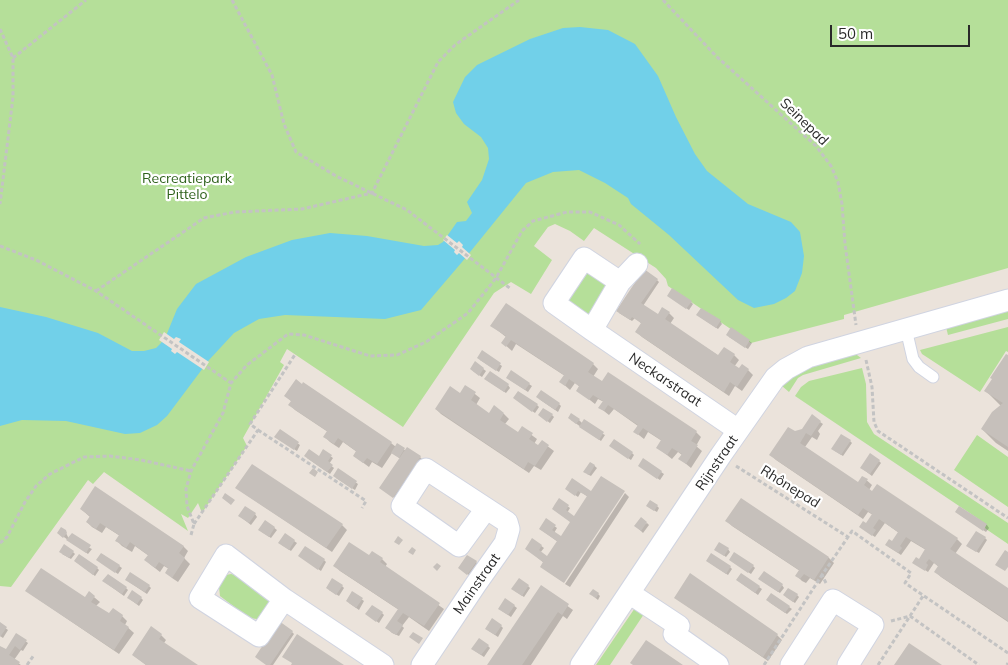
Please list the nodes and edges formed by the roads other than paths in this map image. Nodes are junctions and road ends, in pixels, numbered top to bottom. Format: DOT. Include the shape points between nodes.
graph roads {
  1 [pos="637,264"];
  2 [pos="620,282"];
  3 [pos="1008,300"];
  4 [pos="906,329"];
  5 [pos="592,330"];
  6 [pos="933,376"];
  7 [pos="738,430"];
  8 [pos="486,509"];
  9 [pos="629,593"];
  10 [pos="284,599"];
  11 [pos="800,662"];
  12 [pos="383,665"];
  13 [pos="422,665"];
  14 [pos="581,665"];
  15 [pos="718,665"];
  16 [pos="848,665"];
  1 -- 2 [label="street"];
  2 -- 5 [label="street"];
  2 -- 5 [label="street, Neckarstraat" via="584,258 554,303"];
  3 -- 4 [label="street, Rijnstraat"];
  4 -- 6 [label="lane" via="913,360"];
  4 -- 7 [label="street, Rijnstraat" via="859,336 786,370 775,378"];
  5 -- 7 [label="street, Neckarstraat"];
  7 -- 9 [label="street, Rijnstraat"];
  8 -- 13 [label="street, Mainstraat" via="507,522 509,536"];
  9 -- 14 [label="street, Rijnstraat"];
  9 -- 15 [label="street" via="679,626 674,634"];
  10 -- 12 [label="street"];
  11 -- 16 [label="street" via="833,600 873,625"];
}
